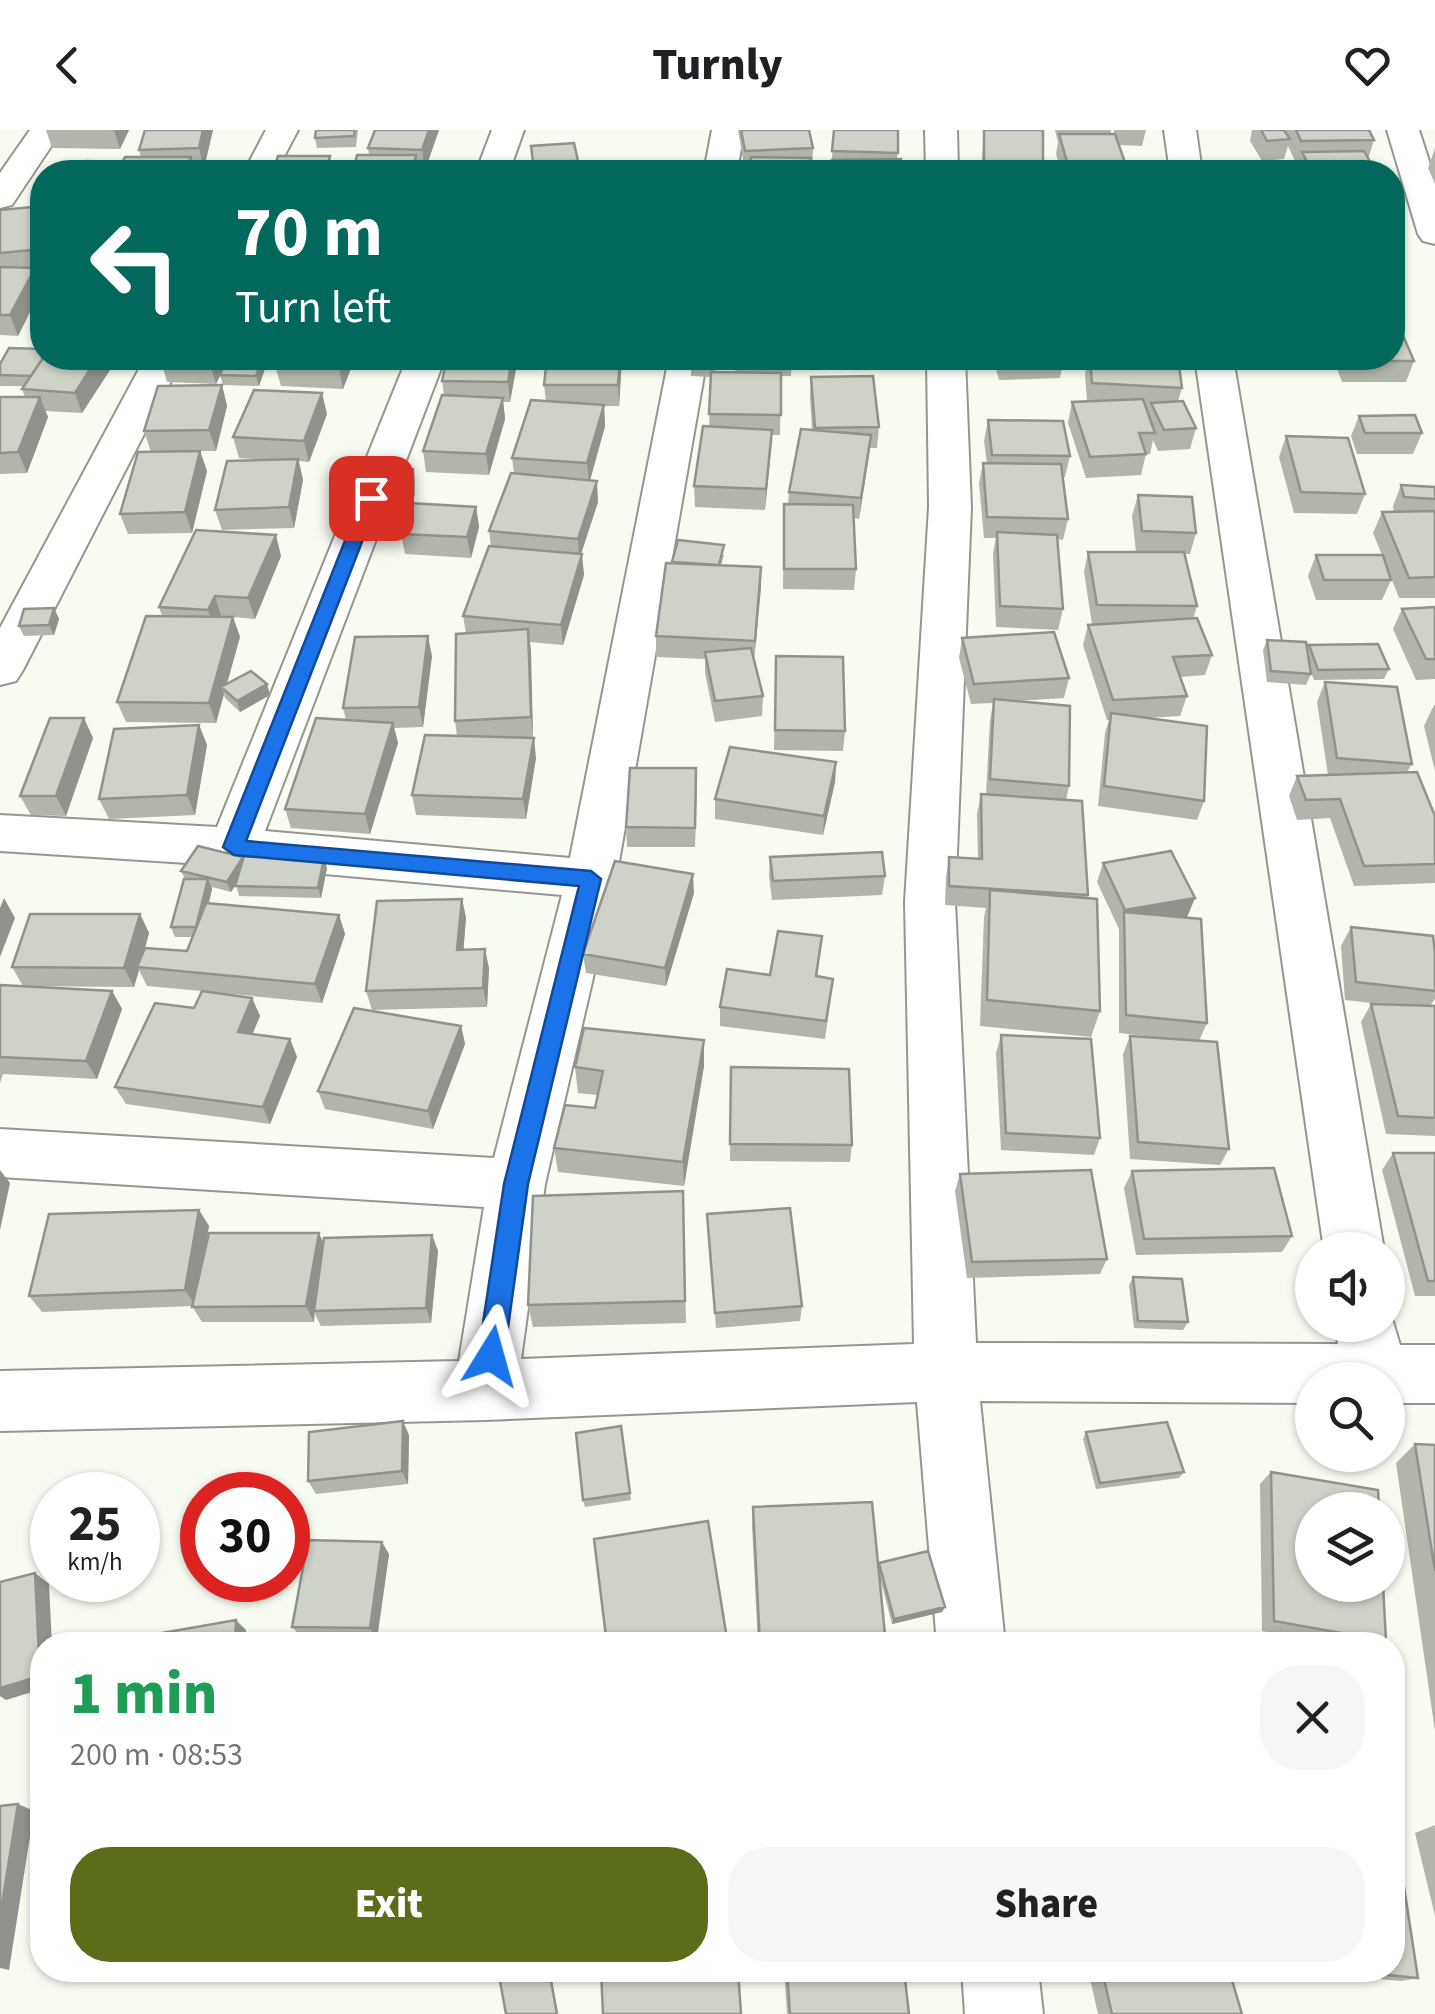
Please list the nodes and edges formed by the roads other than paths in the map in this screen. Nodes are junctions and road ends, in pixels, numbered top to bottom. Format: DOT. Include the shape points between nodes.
graph roads {
  1 [pos="46,130"];
  2 [pos="282,130"];
  3 [pos="508,130"];
  4 [pos="728,130"];
  5 [pos="941,130"];
  6 [pos="1180,130"];
  7 [pos="1403,130"];
  8 [pos="266,160"];
  9 [pos="497,160"];
  10 [pos="723,160"];
  11 [pos="942,160"];
  12 [pos="1184,160"];
  13 [pos="0,198"];
  14 [pos="1435,234"];
  15 [pos="158,370"];
  16 [pos="421,370"];
  17 [pos="686,370"];
  18 [pos="946,370"];
  19 [pos="1216,370"];
  20 [pos="0,670"];
  21 [pos="0,833"];
  22 [pos="234,847"];
  23 [pos="591,879"];
  24 [pos="0,1153"];
  25 [pos="516,1184"];
  26 [pos="1351,1232"];
  27 [pos="1370,1350"];
  28 [pos="946,1372"];
  29 [pos="1435,1374"];
  30 [pos="486,1390"];
  31 [pos="0,1402"];
  32 [pos="970,1632"];
  33 [pos="1001,1982"];
  34 [pos="1004,2014"];
  1 -- 13 [label="street"];
  2 -- 8 [label="street"];
  3 -- 9 [label="street"];
  4 -- 10 [label="street"];
  5 -- 11 [label="street"];
  6 -- 12 [label="street"];
  7 -- 14 [label="street"];
  15 -- 20 [label="street"];
  16 -- 22 [label="street"];
  17 -- 23 [label="street"];
  18 -- 28 [label="street" via="950,507 930,902"];
  19 -- 26 [label="street"];
  21 -- 22 [label="street"];
  22 -- 23 [label="street"];
  23 -- 25 [label="street"];
  24 -- 25 [label="street"];
  25 -- 30 [label="street"];
  27 -- 28 [label="street"];
  27 -- 29 [label="street"];
  28 -- 30 [label="street"];
  28 -- 32 [label="street"];
  30 -- 31 [label="street"];
  33 -- 34 [label="street"];
}
